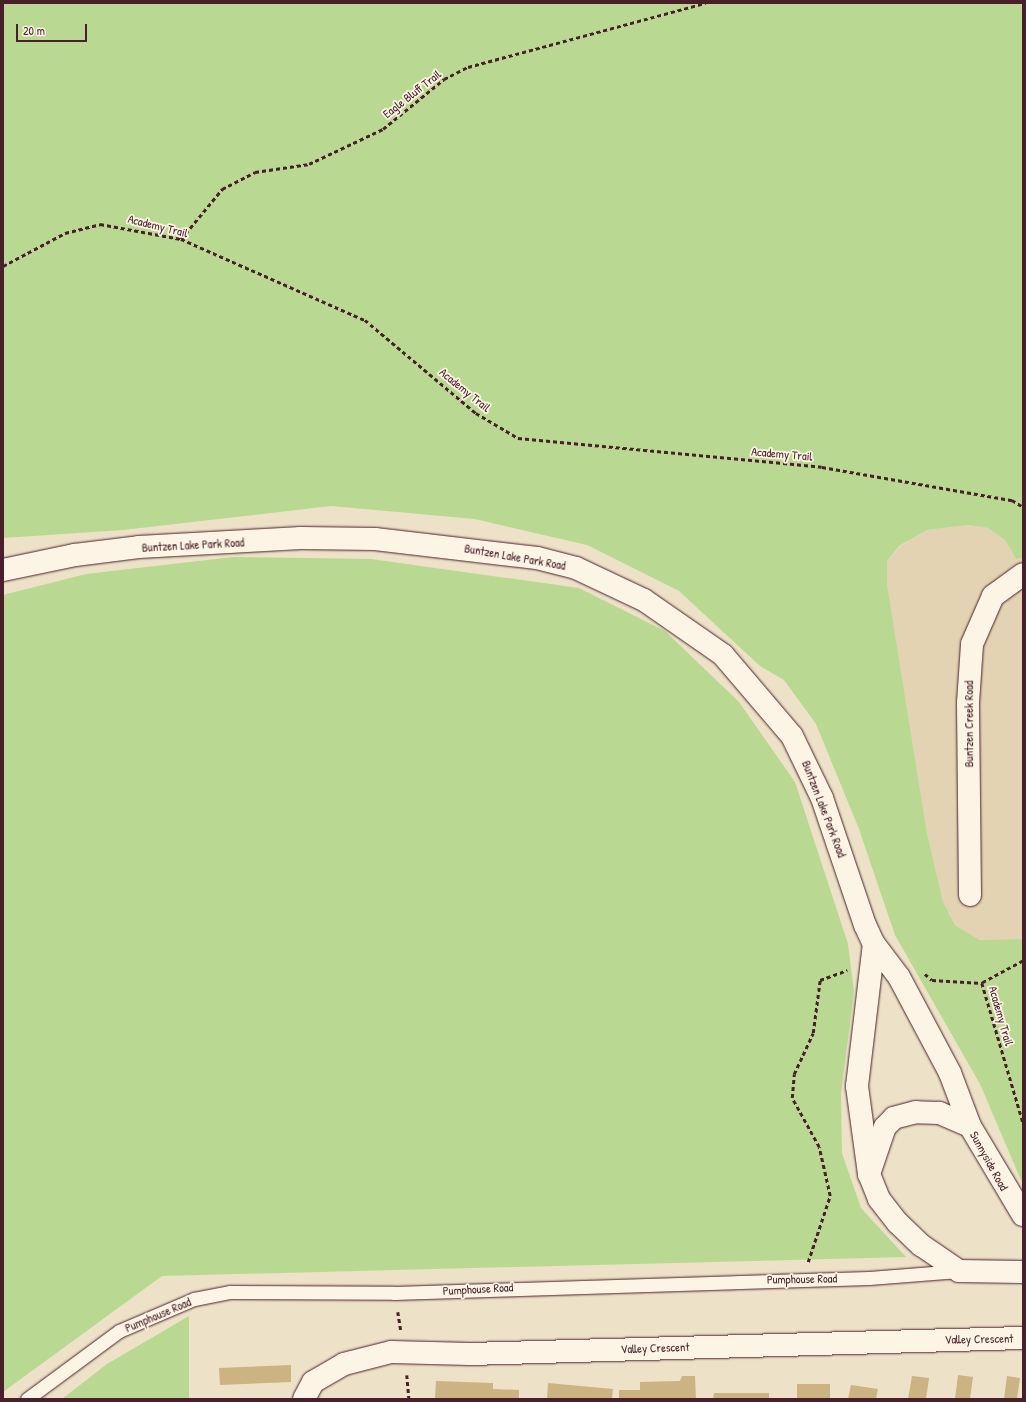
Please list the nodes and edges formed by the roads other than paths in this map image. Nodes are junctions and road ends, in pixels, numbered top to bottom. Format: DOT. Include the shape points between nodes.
graph roads {
  1 [pos="3,570"];
  2 [pos="1023,574"];
  3 [pos="970,895"];
  4 [pos="874,944"];
  5 [pos="970,1126"];
  6 [pos="869,1174"];
  7 [pos="1023,1215"];
  8 [pos="959,1271"];
  9 [pos="1023,1272"];
  10 [pos="1023,1338"];
  11 [pos="27,1399"];
  12 [pos="304,1399"];
  1 -- 4 [label="street, Buntzen Lake Park Road" via="75,555 139,547 301,538 375,539 537,558 576,568 611,581 723,655 774,711 803,755 820,792"];
  2 -- 3 [label="street, Buntzen Creek Road" via="993,596 972,644 968,703"];
  4 -- 5 [label="street, Buntzen Lake Park Road" via="891,963 946,1066"];
  4 -- 6 [label="street, Buntzen Lake Park Road" via="857,1086"];
  5 -- 6 [label="street" via="928,1112 894,1118 879,1138"];
  5 -- 7 [label="street, Sunnyside Road"];
  6 -- 8 [label="street" via="878,1198 898,1224 921,1245"];
  8 -- 9 [label="street"];
  8 -- 11 [label="lane, Pumphouse Road" via="869,1278 801,1278 394,1293 258,1291 194,1299 118,1331"];
  10 -- 12 [label="street, Valley Crescent" via="470,1354 405,1352 344,1364 313,1382"];
}
